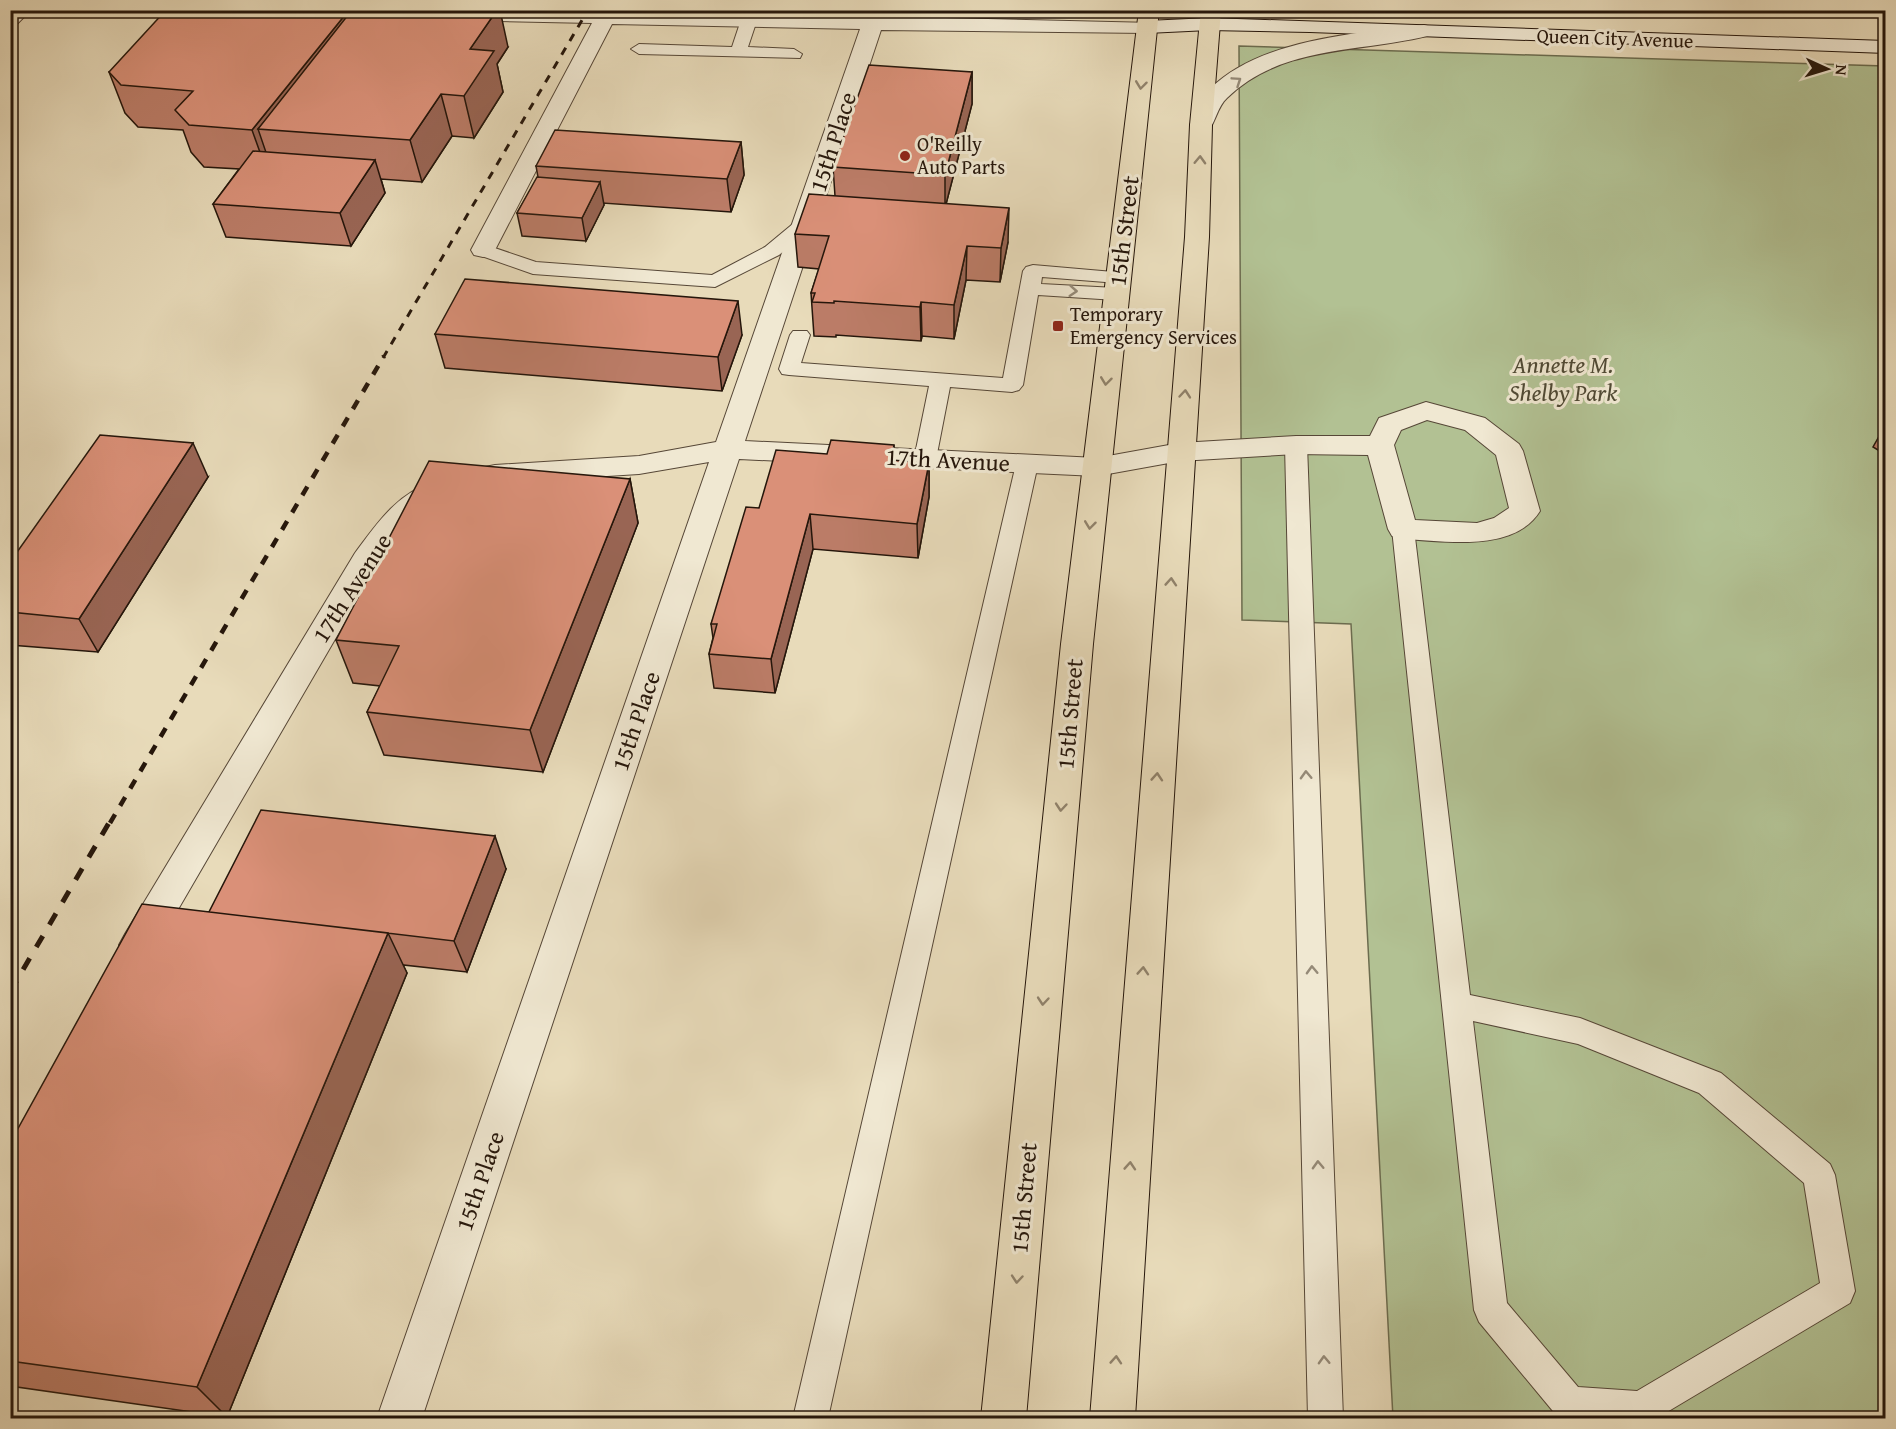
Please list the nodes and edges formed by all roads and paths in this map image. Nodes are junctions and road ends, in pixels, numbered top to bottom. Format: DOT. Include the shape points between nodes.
graph roads {
  1 [pos="21,10"];
  2 [pos="431,13"];
  3 [pos="607,13"];
  4 [pos="1210,17"];
  5 [pos="855,19"];
  6 [pos="1148,19"];
  7 [pos="10,20"];
  8 [pos="749,20"];
  9 [pos="1424,31"];
  10 [pos="1886,47"];
  11 [pos="639,49"];
  12 [pos="738,52"];
  13 [pos="794,54"];
  14 [pos="1201,125"];
  15 [pos="807,222"];
  16 [pos="483,250"];
  17 [pos="1118,285"];
  18 [pos="800,335"];
  19 [pos="940,380"];
  20 [pos="1296,445"];
  21 [pos="1380,446"];
  22 [pos="728,448"];
  23 [pos="1180,452"];
  24 [pos="925,459"];
  25 [pos="1027,464"];
  26 [pos="1097,467"];
  27 [pos="1403,529"];
  28 [pos="125,966"];
  29 [pos="1456,1005"];
  30 [pos="399,1419"];
  31 [pos="810,1419"];
  32 [pos="1003,1419"];
  33 [pos="1112,1419"];
  34 [pos="1326,1419"];
  1 -- 7 [label="street"];
  2 -- 3 [label="street, Queen City Avenue"];
  3 -- 8 [label="street, Queen City Avenue"];
  3 -- 16 [label="street"];
  4 -- 6 [label="street, Queen City Avenue"];
  4 -- 9 [label="street, Queen City Avenue"];
  4 -- 14 [label="main road"];
  5 -- 6 [label="street, Queen City Avenue"];
  5 -- 8 [label="street, Queen City Avenue"];
  5 -- 15 [label="street, 15th Place"];
  6 -- 17 [label="main road, 15th Street, one-way"];
  8 -- 12 [label="lane"];
  9 -- 10 [label="street, Queen City Avenue"];
  14 -- 9 [label="street, one-way" via="1218,94 1254,69 1340,42"];
  11 -- 12 [label="lane"];
  12 -- 13 [label="lane"];
  23 -- 14 [label="main road, one-way" via="1197,237"];
  15 -- 16 [label="lane" via="772,251 715,281 533,268"];
  15 -- 22 [label="street, 15th Place"];
  17 -- 19 [label="lane" via="1031,280 1012,385"];
  17 -- 26 [label="main road, 15th Street, one-way"];
  18 -- 19 [label="lane" via="789,369"];
  19 -- 24 [label="lane"];
  20 -- 21 [label="street, 17th Avenue"];
  20 -- 23 [label="street, 17th Avenue"];
  34 -- 20 [label="lane, one-way"];
  21 -- 27 [label="street"];
  21 -- 27 [label="street" via="1389,424 1426,411 1475,424 1509,450 1525,511 1504,526 1477,533"];
  22 -- 24 [label="street, 17th Avenue"];
  22 -- 28 [label="street, 17th Avenue" via="639,465 466,478 425,496 392,526 366,560"];
  22 -- 30 [label="street, 15th Place"];
  23 -- 26 [label="street, 17th Avenue"];
  33 -- 23 [label="main road, one-way"];
  24 -- 25 [label="street, 17th Avenue"];
  25 -- 26 [label="street, 17th Avenue"];
  25 -- 31 [label="lane"];
  26 -- 32 [label="main road, 15th Street, one-way" via="1075,656"];
  27 -- 29 [label="lane"];
  29 -- 29 [label="lane" via="1491,1310 1569,1404 1640,1409 1838,1291 1820,1175 1710,1083 1580,1031"];
}
